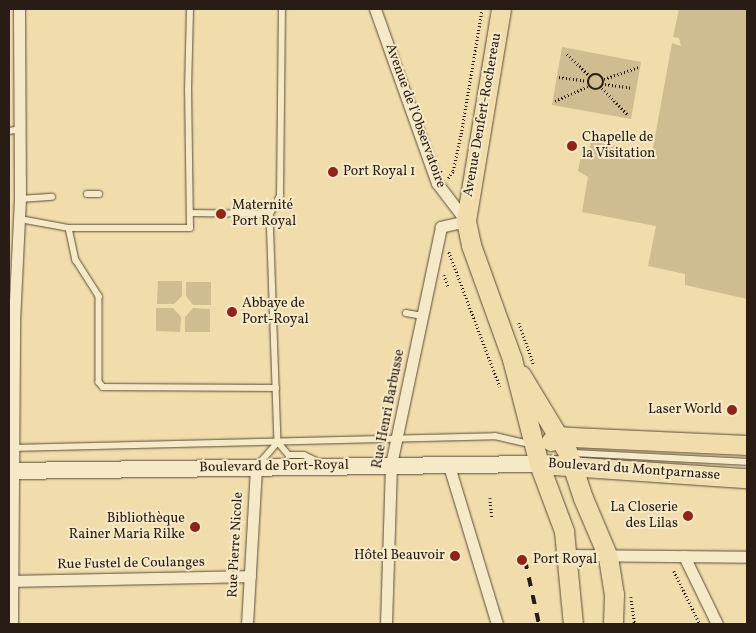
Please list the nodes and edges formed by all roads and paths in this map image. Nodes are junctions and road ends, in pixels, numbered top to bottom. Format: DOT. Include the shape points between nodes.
graph roads {
  1 [pos="19,9"];
  2 [pos="190,9"];
  3 [pos="282,9"];
  4 [pos="375,9"];
  5 [pos="482,9"];
  6 [pos="501,9"];
  7 [pos="567,54"];
  8 [pos="638,67"];
  9 [pos="590,76"];
  10 [pos="559,77"];
  11 [pos="604,79"];
  12 [pos="588,81"];
  13 [pos="605,84"];
  14 [pos="588,86"];
  15 [pos="602,88"];
  16 [pos="634,88"];
  17 [pos="555,101"];
  18 [pos="628,115"];
  19 [pos="15,130"];
  20 [pos="446,180"];
  21 [pos="87,194"];
  22 [pos="100,194"];
  23 [pos="52,197"];
  24 [pos="20,199"];
  25 [pos="190,213"];
  26 [pos="270,214"];
  27 [pos="20,219"];
  28 [pos="466,221"];
  29 [pos="69,228"];
  30 [pos="449,252"];
  31 [pos="444,273"];
  32 [pos="448,286"];
  33 [pos="406,313"];
  34 [pos="423,316"];
  35 [pos="12,319"];
  36 [pos="512,359"];
  37 [pos="276,388"];
  38 [pos="504,396"];
  39 [pos="396,440"];
  40 [pos="278,442"];
  41 [pos="747,444"];
  42 [pos="11,448"];
  43 [pos="553,451"];
  44 [pos="747,462"];
  45 [pos="391,465"];
  46 [pos="328,466"];
  47 [pos="449,466"];
  48 [pos="256,467"];
  49 [pos="10,471"];
  50 [pos="747,478"];
  51 [pos="490,498"];
  52 [pos="492,517"];
  53 [pos="568,555"];
  54 [pos="684,556"];
  55 [pos="608,557"];
  56 [pos="747,557"];
  57 [pos="674,571"];
  58 [pos="250,576"];
  59 [pos="12,581"];
  60 [pos="636,618"];
  61 [pos="12,624"];
  62 [pos="247,624"];
  63 [pos="386,624"];
  64 [pos="497,624"];
  65 [pos="575,624"];
  66 [pos="613,624"];
  67 [pos="634,624"];
  68 [pos="700,624"];
  69 [pos="717,624"];
  1 -- 19 [label="street"];
  2 -- 25 [label="lane"];
  3 -- 26 [label="lane" via="280,196"];
  4 -- 28 [label="street, Avenue de l'Observatoire" via="437,183"];
  5 -- 20 [label="path, Avenue Denfert-Rochereau" via="461,134 453,171"];
  6 -- 28 [label="main road, Avenue Denfert-Rochereau"];
  7 -- 9 [label="path"];
  8 -- 11 [label="path"];
  9 -- 11 [label="path" via="598,74"];
  9 -- 12 [label="path"];
  10 -- 12 [label="path"];
  11 -- 13 [label="path"];
  12 -- 14 [label="path"];
  13 -- 15 [label="path"];
  13 -- 16 [label="path"];
  14 -- 15 [label="path" via="595,91"];
  14 -- 17 [label="path"];
  15 -- 18 [label="path"];
  19 -- 24 [label="street"];
  21 -- 22 [label="lane"];
  23 -- 24 [label="lane"];
  24 -- 27 [label="street"];
  25 -- 26 [label="lane"];
  25 -- 29 [label="lane" via="190,228"];
  26 -- 37 [label="lane"];
  27 -- 29 [label="lane"];
  27 -- 35 [label="street"];
  28 -- 34 [label="street, Rue Henri Barbusse" via="442,227"];
  28 -- 36 [label="main road, Avenue de l'Observatoire" via="470,244"];
  29 -- 37 [label="lane" via="76,260 99,296 99,382 103,387"];
  30 -- 38 [label="path"];
  31 -- 32 [label="path"];
  33 -- 34 [label="lane"];
  34 -- 39 [label="street, Rue Henri Barbusse"];
  35 -- 42 [label="street"];
  36 -- 43 [label="main road, Avenue de l'Observatoire"];
  36 -- 43 [label="main road, Avenue de l'Observatoire"];
  37 -- 40 [label="lane"];
  39 -- 40 [label="lane, Boulevard de Port-Royal"];
  39 -- 43 [label="lane, Boulevard de Port-Royal" via="495,436"];
  39 -- 45 [label="street, Rue Henri Barbusse"];
  40 -- 42 [label="lane, Boulevard de Port-Royal"];
  40 -- 46 [label="lane" via="289,455 304,455"];
  40 -- 48 [label="lane"];
  41 -- 43 [label="main road, Boulevard du Montparnasse"];
  42 -- 49 [label="street"];
  43 -- 44 [label="lane, Boulevard du Montparnasse"];
  43 -- 47 [label="main road, Boulevard de Port-Royal"];
  43 -- 50 [label="main road, Boulevard du Montparnasse"];
  43 -- 53 [label="main road, Avenue de l'Observatoire"];
  43 -- 55 [label="main road, Avenue de l'Observatoire" via="583,498"];
  45 -- 46 [label="main road, Boulevard de Port-Royal"];
  45 -- 47 [label="main road, Boulevard de Port-Royal"];
  45 -- 63 [label="street, Rue Henri Barbusse"];
  46 -- 48 [label="main road, Boulevard de Port-Royal"];
  47 -- 64 [label="street"];
  48 -- 49 [label="main road, Boulevard de Port-Royal"];
  48 -- 58 [label="street, Rue Pierre Nicole"];
  49 -- 59 [label="street"];
  51 -- 52 [label="path"];
  53 -- 55 [label="street"];
  53 -- 65 [label="main road, Avenue de l'Observatoire"];
  54 -- 55 [label="street"];
  54 -- 56 [label="street"];
  54 -- 69 [label="street"];
  55 -- 66 [label="main road, Avenue de l'Observatoire" via="614,594"];
  57 -- 68 [label="path"];
  58 -- 59 [label="street, Rue Fustel de Coulanges"];
  58 -- 62 [label="street, Rue Pierre Nicole"];
  59 -- 61 [label="street"];
  60 -- 67 [label="path"];
}
